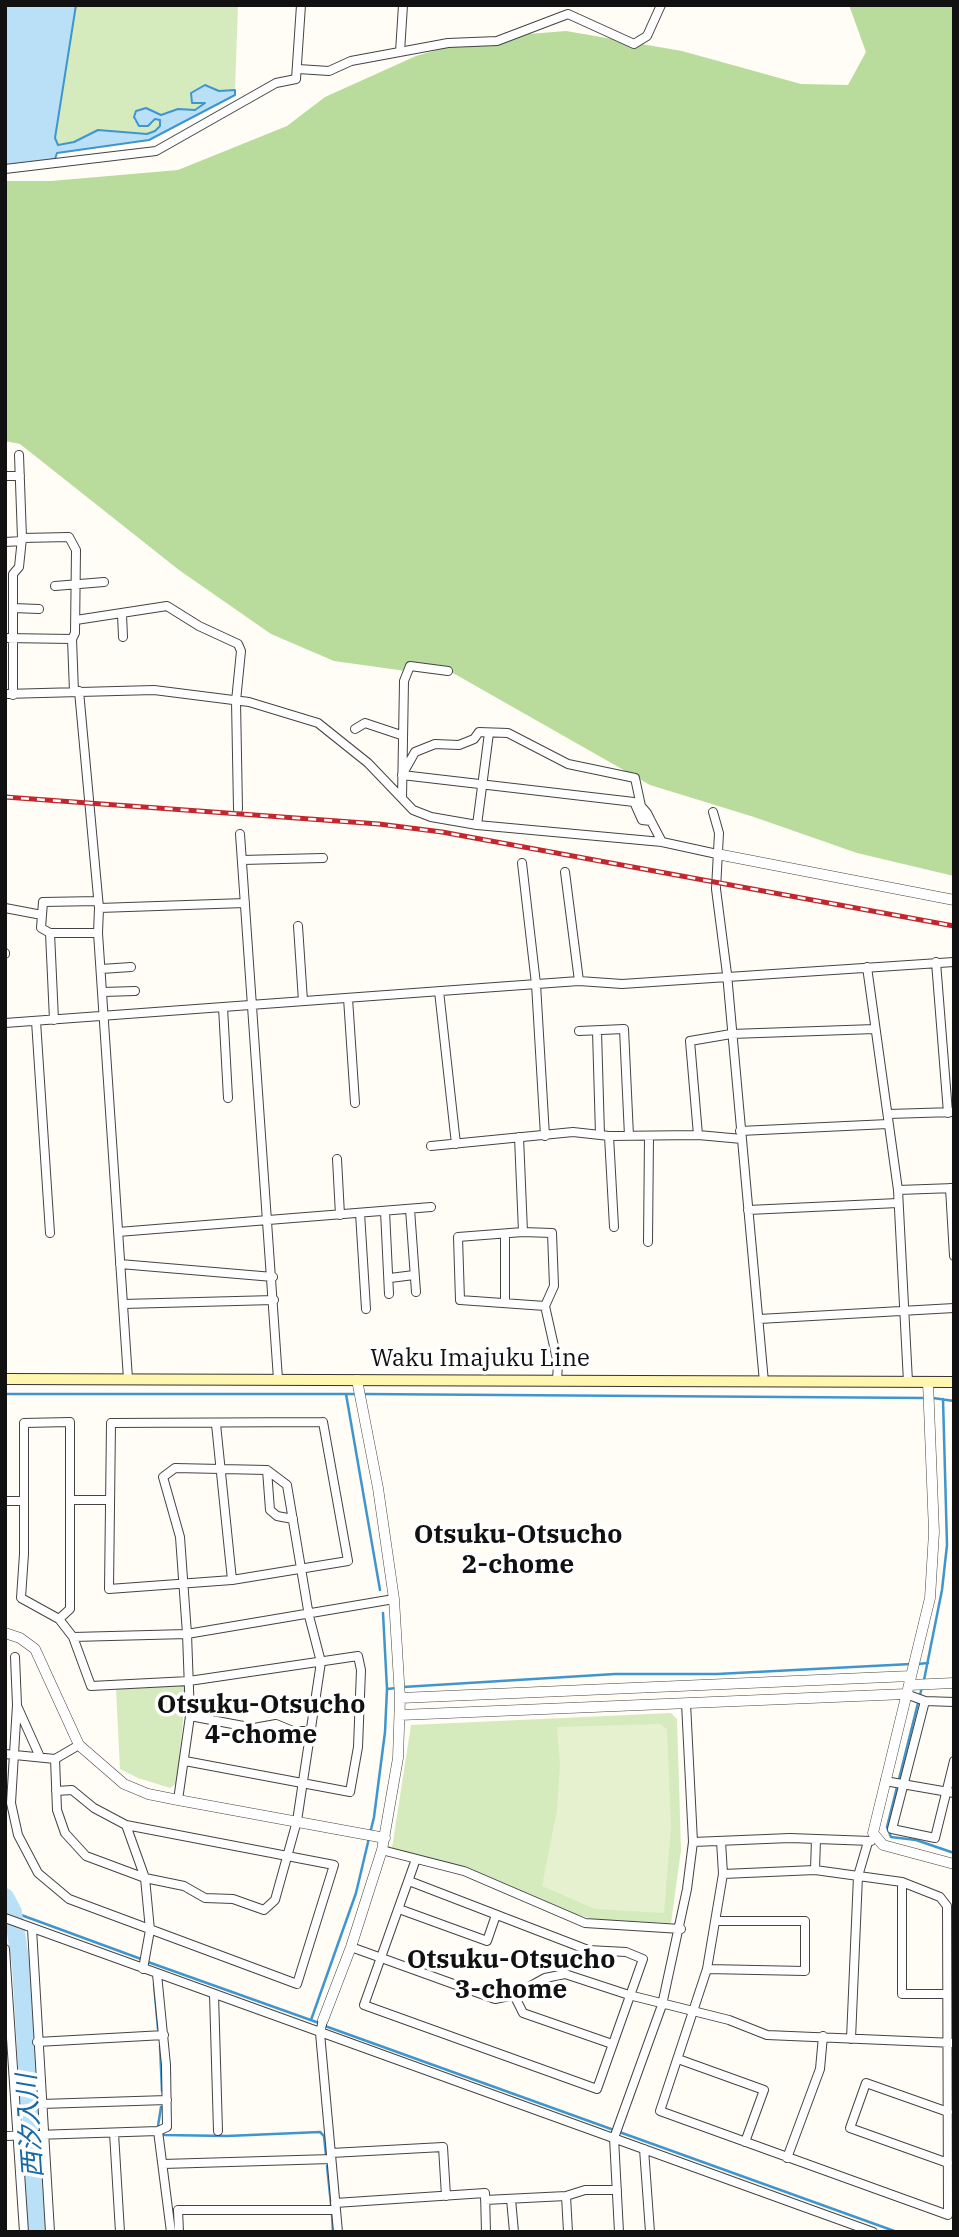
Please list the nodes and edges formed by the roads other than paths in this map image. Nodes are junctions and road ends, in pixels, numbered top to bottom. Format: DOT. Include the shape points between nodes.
graph roads {
  1 [pos="301,5"];
  2 [pos="403,5"];
  3 [pos="661,5"];
  4 [pos="568,10"];
  5 [pos="400,52"];
  6 [pos="298,69"];
  7 [pos="5,169"];
  8 [pos="19,454"];
  9 [pos="5,475"];
  10 [pos="20,476"];
  11 [pos="22,540"];
  12 [pos="5,542"];
  13 [pos="104,582"];
  14 [pos="76,584"];
  15 [pos="55,586"];
  16 [pos="9,590"];
  17 [pos="13,608"];
  18 [pos="39,609"];
  19 [pos="122,615"];
  20 [pos="76,620"];
  21 [pos="123,637"];
  22 [pos="9,638"];
  23 [pos="72,639"];
  24 [pos="448,671"];
  25 [pos="76,691"];
  26 [pos="9,694"];
  27 [pos="236,701"];
  28 [pos="355,729"];
  29 [pos="489,733"];
  30 [pos="401,735"];
  31 [pos="402,775"];
  32 [pos="482,784"];
  33 [pos="402,798"];
  34 [pos="238,809"];
  35 [pos="713,812"];
  36 [pos="651,821"];
  37 [pos="477,825"];
  38 [pos="240,834"];
  39 [pos="662,842"];
  40 [pos="717,854"];
  41 [pos="323,859"];
  42 [pos="242,860"];
  43 [pos="522,863"];
  44 [pos="565,872"];
  45 [pos="954,900"];
  46 [pos="245,903"];
  47 [pos="99,904"];
  48 [pos="5,908"];
  49 [pos="42,915"];
  50 [pos="298,926"];
  51 [pos="50,933"];
  52 [pos="98,933"];
  53 [pos="936,962"];
  54 [pos="954,962"];
  55 [pos="131,967"];
  56 [pos="867,967"];
  57 [pos="101,969"];
  58 [pos="727,974"];
  59 [pos="579,981"];
  60 [pos="536,985"];
  61 [pos="135,991"];
  62 [pos="439,991"];
  63 [pos="103,992"];
  64 [pos="348,998"];
  65 [pos="303,1001"];
  66 [pos="252,1005"];
  67 [pos="223,1007"];
  68 [pos="105,1016"];
  69 [pos="54,1020"];
  70 [pos="36,1021"];
  71 [pos="5,1023"];
  72 [pos="875,1029"];
  73 [pos="579,1031"];
  74 [pos="597,1031"];
  75 [pos="731,1034"];
  76 [pos="228,1098"];
  77 [pos="355,1103"];
  78 [pos="951,1112"];
  79 [pos="888,1119"];
  80 [pos="698,1135"];
  81 [pos="741,1135"];
  82 [pos="545,1136"];
  83 [pos="605,1136"];
  84 [pos="629,1136"];
  85 [pos="649,1136"];
  86 [pos="519,1138"];
  87 [pos="456,1144"];
  88 [pos="431,1146"];
  89 [pos="337,1159"];
  90 [pos="952,1188"];
  91 [pos="898,1190"];
  92 [pos="898,1203"];
  93 [pos="431,1207"];
  94 [pos="410,1209"];
  95 [pos="748,1210"];
  96 [pos="385,1211"];
  97 [pos="360,1213"];
  98 [pos="340,1215"];
  99 [pos="268,1221"];
  100 [pos="614,1227"];
  101 [pos="118,1232"];
  102 [pos="523,1232"];
  103 [pos="50,1233"];
  104 [pos="505,1234"];
  105 [pos="648,1242"];
  106 [pos="954,1256"];
  107 [pos="120,1264"];
  108 [pos="414,1275"];
  109 [pos="273,1278"];
  110 [pos="390,1278"];
  111 [pos="415,1292"];
  112 [pos="389,1294"];
  113 [pos="274,1300"];
  114 [pos="505,1301"];
  115 [pos="123,1304"];
  116 [pos="545,1306"];
  117 [pos="954,1308"];
  118 [pos="366,1309"];
  119 [pos="907,1310"];
  120 [pos="759,1319"];
  121 [pos="5,1379"];
  122 [pos="128,1379"];
  123 [pos="278,1380"];
  124 [pos="357,1380"];
  125 [pos="557,1380"];
  126 [pos="764,1382"];
  127 [pos="908,1382"];
  128 [pos="928,1382"];
  129 [pos="954,1382"];
  130 [pos="216,1424"];
  131 [pos="220,1469"];
  132 [pos="267,1470"];
  133 [pos="72,1500"];
  134 [pos="110,1500"];
  135 [pos="5,1501"];
  136 [pos="23,1501"];
  137 [pos="293,1519"];
  138 [pos="302,1569"];
  139 [pos="232,1580"];
  140 [pos="184,1584"];
  141 [pos="394,1600"];
  142 [pos="309,1616"];
  143 [pos="59,1619"];
  144 [pos="5,1633"];
  145 [pos="187,1634"];
  146 [pos="73,1637"];
  147 [pos="15,1657"];
  148 [pos="321,1662"];
  149 [pos="189,1681"];
  150 [pos="954,1683"];
  151 [pos="908,1685"];
  152 [pos="400,1698"];
  153 [pos="925,1700"];
  154 [pos="954,1702"];
  155 [pos="686,1703"];
  156 [pos="17,1705"];
  157 [pos="400,1715"];
  158 [pos="190,1716"];
  159 [pos="312,1731"];
  160 [pos="79,1745"];
  161 [pos="9,1755"];
  162 [pos="40,1757"];
  163 [pos="55,1759"];
  164 [pos="185,1761"];
  165 [pos="954,1761"];
  166 [pos="885,1781"];
  167 [pos="304,1783"];
  168 [pos="904,1785"];
  169 [pos="56,1791"];
  170 [pos="950,1793"];
  171 [pos="178,1800"];
  172 [pos="298,1821"];
  173 [pos="126,1825"];
  174 [pos="385,1838"];
  175 [pos="816,1839"];
  176 [pos="721,1841"];
  177 [pos="872,1841"];
  178 [pos="692,1842"];
  179 [pos="382,1850"];
  180 [pos="289,1857"];
  181 [pos="416,1858"];
  182 [pos="954,1864"];
  183 [pos="815,1870"];
  184 [pos="723,1874"];
  185 [pos="858,1876"];
  186 [pos="145,1878"];
  187 [pos="409,1881"];
  188 [pos="902,1882"];
  189 [pos="399,1909"];
  190 [pos="496,1915"];
  191 [pos="5,1918"];
  192 [pos="716,1921"];
  193 [pos="32,1928"];
  194 [pos="681,1929"];
  195 [pos="150,1930"];
  196 [pos="351,1947"];
  197 [pos="5,1949"];
  198 [pos="382,1958"];
  199 [pos="143,1969"];
  200 [pos="707,1969"];
  201 [pos="157,1974"];
  202 [pos="214,1994"];
  203 [pos="947,1994"];
  204 [pos="514,1995"];
  205 [pos="629,1995"];
  206 [pos="662,2005"];
  207 [pos="693,2013"];
  208 [pos="323,2020"];
  209 [pos="320,2033"];
  210 [pos="164,2035"];
  211 [pos="823,2036"];
  212 [pos="851,2039"];
  213 [pos="37,2042"];
  214 [pos="951,2043"];
  215 [pos="612,2044"];
  216 [pos="678,2059"];
  217 [pos="167,2100"];
  218 [pos="41,2104"];
  219 [pos="948,2112"];
  220 [pos="218,2131"];
  221 [pos="158,2132"];
  222 [pos="114,2133"];
  223 [pos="20,2135"];
  224 [pos="44,2135"];
  225 [pos="5,2136"];
  226 [pos="614,2138"];
  227 [pos="745,2142"];
  228 [pos="644,2149"];
  229 [pos="331,2156"];
  230 [pos="787,2158"];
  231 [pos="948,2163"];
  232 [pos="163,2164"];
  233 [pos="617,2190"];
  234 [pos="446,2196"];
  235 [pos="566,2196"];
  236 [pos="511,2199"];
  237 [pos="485,2200"];
  238 [pos="335,2206"];
  239 [pos="24,2232"];
  240 [pos="50,2232"];
  241 [pos="120,2232"];
  242 [pos="172,2232"];
  243 [pos="179,2232"];
  244 [pos="338,2232"];
  245 [pos="486,2232"];
  246 [pos="514,2232"];
  247 [pos="568,2232"];
  248 [pos="619,2232"];
  249 [pos="650,2232"];
  250 [pos="873,2232"];
  1 -- 6 [label="street"];
  2 -- 5 [label="street"];
  3 -- 4 [label="street" via="648,36 634,44"];
  4 -- 5 [label="street" via="497,41 448,43"];
  5 -- 6 [label="street" via="351,61 329,71"];
  6 -- 7 [label="street" via="296,79 276,83 156,151"];
  8 -- 10 [label="street"];
  9 -- 10 [label="street"];
  10 -- 11 [label="street"];
  11 -- 12 [label="street"];
  11 -- 14 [label="street" via="69,537 76,550"];
  11 -- 16 [label="street" via="19,567"];
  13 -- 14 [label="street"];
  14 -- 15 [label="street"];
  14 -- 20 [label="street"];
  16 -- 17 [label="street"];
  17 -- 18 [label="street"];
  17 -- 22 [label="street"];
  19 -- 20 [label="street"];
  19 -- 21 [label="street"];
  19 -- 27 [label="street" via="135,608 167,606 238,644"];
  20 -- 23 [label="street"];
  22 -- 23 [label="street"];
  22 -- 26 [label="street"];
  23 -- 25 [label="street"];
  24 -- 30 [label="street" via="410,666 404,681"];
  25 -- 26 [label="street"];
  25 -- 27 [label="street" via="154,690"];
  25 -- 47 [label="street"];
  27 -- 33 [label="street" via="318,723"];
  27 -- 34 [label="street"];
  28 -- 30 [label="street" via="365,723"];
  29 -- 31 [label="street" via="479,732 460,745 435,744 415,752"];
  29 -- 32 [label="street"];
  29 -- 36 [label="street" via="508,733 568,764 635,778 641,806"];
  30 -- 31 [label="street"];
  31 -- 32 [label="street"];
  31 -- 33 [label="street"];
  32 -- 36 [label="street" via="634,802 642,820"];
  32 -- 37 [label="street"];
  33 -- 37 [label="street" via="413,810 431,817"];
  35 -- 40 [label="street" via="719,833"];
  36 -- 39 [label="street"];
  37 -- 39 [label="street"];
  38 -- 42 [label="street"];
  39 -- 40 [label="street"];
  40 -- 45 [label="street"];
  40 -- 58 [label="street" via="716,889"];
  41 -- 42 [label="street"];
  42 -- 46 [label="street"];
  43 -- 60 [label="street"];
  44 -- 59 [label="street"];
  46 -- 47 [label="street"];
  46 -- 66 [label="street"];
  47 -- 49 [label="street" via="43,902"];
  47 -- 52 [label="street"];
  48 -- 49 [label="street"];
  49 -- 51 [label="street" via="41,928"];
  50 -- 65 [label="street"];
  51 -- 52 [label="street"];
  51 -- 69 [label="street"];
  52 -- 57 [label="street"];
  53 -- 54 [label="street"];
  53 -- 56 [label="street"];
  53 -- 78 [label="street"];
  55 -- 57 [label="street"];
  56 -- 58 [label="street"];
  56 -- 72 [label="street"];
  57 -- 63 [label="street"];
  58 -- 59 [label="street" via="622,984"];
  58 -- 75 [label="street"];
  59 -- 60 [label="street"];
  60 -- 62 [label="street"];
  60 -- 82 [label="street"];
  61 -- 63 [label="street"];
  62 -- 64 [label="street"];
  62 -- 87 [label="street"];
  63 -- 68 [label="street"];
  64 -- 65 [label="street"];
  64 -- 77 [label="street"];
  65 -- 66 [label="street"];
  66 -- 67 [label="street"];
  66 -- 99 [label="street"];
  67 -- 68 [label="street"];
  67 -- 76 [label="street"];
  68 -- 69 [label="street"];
  68 -- 101 [label="street"];
  69 -- 70 [label="street"];
  70 -- 71 [label="street"];
  70 -- 103 [label="street"];
  72 -- 75 [label="street"];
  72 -- 79 [label="street"];
  73 -- 74 [label="street"];
  74 -- 83 [label="street"];
  74 -- 84 [label="street" via="624,1029"];
  75 -- 80 [label="street" via="690,1041"];
  75 -- 81 [label="street"];
  78 -- 79 [label="street"];
  79 -- 81 [label="street"];
  79 -- 91 [label="street"];
  80 -- 81 [label="street"];
  80 -- 85 [label="street"];
  81 -- 95 [label="street"];
  82 -- 83 [label="street" via="572,1132"];
  82 -- 86 [label="street"];
  83 -- 84 [label="street"];
  83 -- 100 [label="street"];
  84 -- 85 [label="street"];
  85 -- 105 [label="street"];
  86 -- 87 [label="street"];
  86 -- 102 [label="street"];
  87 -- 88 [label="street"];
  89 -- 98 [label="street"];
  90 -- 91 [label="street"];
  90 -- 106 [label="street"];
  91 -- 92 [label="street"];
  92 -- 95 [label="street"];
  92 -- 119 [label="street"];
  93 -- 94 [label="street"];
  94 -- 96 [label="street"];
  94 -- 108 [label="street"];
  95 -- 120 [label="street"];
  96 -- 97 [label="street"];
  96 -- 110 [label="street"];
  97 -- 98 [label="street"];
  97 -- 118 [label="street"];
  98 -- 99 [label="street"];
  99 -- 101 [label="street"];
  99 -- 109 [label="street"];
  101 -- 107 [label="street"];
  102 -- 104 [label="street"];
  102 -- 116 [label="street" via="552,1233 554,1286"];
  104 -- 114 [label="street"];
  104 -- 114 [label="street" via="458,1237 460,1300"];
  107 -- 109 [label="street"];
  107 -- 115 [label="street"];
  108 -- 110 [label="street"];
  108 -- 111 [label="street"];
  109 -- 113 [label="street"];
  110 -- 112 [label="street"];
  113 -- 115 [label="street"];
  113 -- 123 [label="street"];
  114 -- 116 [label="street"];
  115 -- 122 [label="street"];
  116 -- 125 [label="street" via="558,1364"];
  117 -- 119 [label="street"];
  119 -- 120 [label="street"];
  119 -- 127 [label="street"];
  120 -- 126 [label="street"];
  121 -- 122 [label="main road, Waku Imajuku Line"];
  122 -- 123 [label="main road, Waku Imajuku Line"];
  123 -- 124 [label="main road, Waku Imajuku Line"];
  124 -- 125 [label="main road, Waku Imajuku Line"];
  124 -- 141 [label="street"];
  125 -- 126 [label="main road, Waku Imajuku Line"];
  126 -- 127 [label="main road, Waku Imajuku Line"];
  127 -- 128 [label="main road, Waku Imajuku Line"];
  128 -- 129 [label="main road, Waku Imajuku Line"];
  128 -- 151 [label="street" via="932,1577"];
  130 -- 131 [label="street"];
  130 -- 134 [label="street" via="111,1423"];
  130 -- 138 [label="street" via="323,1422 348,1561"];
  131 -- 132 [label="street"];
  131 -- 139 [label="street"];
  131 -- 140 [label="street" via="175,1468 163,1477 180,1537"];
  132 -- 137 [label="street" via="287,1485"];
  132 -- 137 [label="street" via="270,1510"];
  133 -- 134 [label="street"];
  133 -- 136 [label="street" via="70,1422 24,1423"];
  133 -- 143 [label="street" via="70,1609"];
  134 -- 140 [label="street" via="110,1589"];
  135 -- 136 [label="street"];
  136 -- 143 [label="street" via="21,1598"];
  137 -- 138 [label="street"];
  138 -- 139 [label="street"];
  138 -- 142 [label="street"];
  139 -- 140 [label="street"];
  140 -- 145 [label="street"];
  141 -- 142 [label="street"];
  141 -- 152 [label="street"];
  142 -- 145 [label="street"];
  142 -- 148 [label="street"];
  143 -- 146 [label="street"];
  144 -- 160 [label="street" via="28,1642 42,1658"];
  145 -- 146 [label="street"];
  145 -- 149 [label="street"];
  146 -- 149 [label="street" via="91,1686"];
  147 -- 156 [label="street"];
  148 -- 149 [label="street"];
  148 -- 159 [label="street"];
  148 -- 167 [label="street" via="358,1656 358,1747 350,1792"];
  149 -- 158 [label="street"];
  150 -- 151 [label="street"];
  151 -- 152 [label="street"];
  151 -- 153 [label="street"];
  151 -- 155 [label="street"];
  151 -- 166 [label="street"];
  152 -- 157 [label="street"];
  153 -- 154 [label="street"];
  153 -- 168 [label="street"];
  155 -- 157 [label="street"];
  155 -- 178 [label="street"];
  156 -- 161 [label="street"];
  156 -- 162 [label="street"];
  157 -- 174 [label="street"];
  158 -- 159 [label="street" via="254,1728 276,1724 293,1731"];
  158 -- 164 [label="street"];
  159 -- 167 [label="street"];
  160 -- 163 [label="street"];
  160 -- 171 [label="street" via="124,1784"];
  161 -- 162 [label="street"];
  161 -- 195 [label="street" via="18,1835 38,1872 69,1899"];
  162 -- 163 [label="street"];
  163 -- 169 [label="street"];
  164 -- 167 [label="street"];
  164 -- 171 [label="street"];
  165 -- 170 [label="street"];
  166 -- 168 [label="street"];
  166 -- 177 [label="street"];
  167 -- 172 [label="street"];
  168 -- 170 [label="street"];
  168 -- 170 [label="street" via="892,1829 935,1838"];
  169 -- 173 [label="street" via="72,1790"];
  169 -- 186 [label="street" via="65,1833 86,1856"];
  171 -- 172 [label="street"];
  172 -- 174 [label="street"];
  172 -- 180 [label="street"];
  173 -- 180 [label="street"];
  173 -- 186 [label="street"];
  174 -- 179 [label="street"];
  175 -- 176 [label="street"];
  175 -- 177 [label="street"];
  175 -- 183 [label="street"];
  176 -- 178 [label="street"];
  176 -- 184 [label="street"];
  177 -- 182 [label="street"];
  177 -- 185 [label="street"];
  178 -- 194 [label="street"];
  179 -- 181 [label="street"];
  179 -- 196 [label="street"];
  180 -- 186 [label="street" via="275,1900 264,1910 233,1899 205,1898 184,1886"];
  180 -- 195 [label="street" via="334,1865 297,1984"];
  181 -- 187 [label="street"];
  181 -- 194 [label="street" via="464,1871 585,1923"];
  183 -- 184 [label="street"];
  183 -- 185 [label="street"];
  184 -- 192 [label="street"];
  185 -- 188 [label="street"];
  185 -- 212 [label="street"];
  186 -- 195 [label="street"];
  187 -- 189 [label="street"];
  187 -- 190 [label="street"];
  188 -- 203 [label="street" via="940,1897 947,1906"];
  188 -- 203 [label="street" via="902,1994"];
  189 -- 190 [label="street" via="487,1941"];
  189 -- 198 [label="street"];
  190 -- 205 [label="street" via="589,1950 626,1952 643,1959"];
  191 -- 193 [label="street"];
  192 -- 200 [label="street"];
  192 -- 200 [label="street" via="805,1921 805,1971"];
  193 -- 199 [label="street"];
  193 -- 213 [label="street"];
  194 -- 206 [label="street"];
  195 -- 199 [label="street"];
  196 -- 198 [label="street"];
  196 -- 208 [label="street"];
  197 -- 223 [label="street"];
  198 -- 204 [label="street" via="495,1999"];
  198 -- 215 [label="street" via="364,2005 597,2089"];
  199 -- 201 [label="street"];
  200 -- 207 [label="street"];
  201 -- 202 [label="street"];
  201 -- 210 [label="street"];
  202 -- 209 [label="street"];
  202 -- 220 [label="street"];
  203 -- 214 [label="street"];
  204 -- 205 [label="street" via="545,1978 565,1974"];
  204 -- 215 [label="street" via="523,2013"];
  205 -- 206 [label="street"];
  205 -- 215 [label="street"];
  206 -- 207 [label="street"];
  206 -- 226 [label="street"];
  207 -- 211 [label="street" via="729,2020 767,2035"];
  207 -- 216 [label="street"];
  208 -- 209 [label="street"];
  209 -- 226 [label="street"];
  209 -- 229 [label="street"];
  210 -- 213 [label="street"];
  210 -- 217 [label="street"];
  211 -- 212 [label="street"];
  211 -- 230 [label="street" via="820,2069"];
  212 -- 214 [label="street"];
  213 -- 218 [label="street"];
  214 -- 219 [label="street"];
  216 -- 227 [label="street" via="660,2111"];
  216 -- 227 [label="street" via="764,2090"];
  217 -- 218 [label="street"];
  217 -- 221 [label="street" via="167,2127"];
  218 -- 224 [label="street"];
  219 -- 231 [label="street"];
  219 -- 231 [label="street" via="866,2083 850,2128"];
  221 -- 222 [label="street"];
  221 -- 232 [label="street"];
  222 -- 224 [label="street"];
  222 -- 241 [label="street"];
  223 -- 224 [label="street"];
  223 -- 225 [label="street"];
  223 -- 239 [label="street"];
  224 -- 240 [label="street"];
  226 -- 228 [label="street"];
  226 -- 233 [label="street"];
  227 -- 230 [label="street"];
  228 -- 249 [label="street"];
  228 -- 250 [label="street"];
  229 -- 232 [label="street"];
  229 -- 234 [label="street" via="443,2147"];
  229 -- 238 [label="street"];
  230 -- 231 [label="street" via="948,2215"];
  232 -- 242 [label="street"];
  233 -- 235 [label="street" via="585,2190"];
  233 -- 248 [label="street"];
  234 -- 237 [label="street" via="485,2193"];
  234 -- 238 [label="street"];
  235 -- 236 [label="street"];
  235 -- 247 [label="street"];
  236 -- 237 [label="street"];
  236 -- 246 [label="street"];
  237 -- 245 [label="street"];
  238 -- 243 [label="street" via="177,2210"];
  238 -- 244 [label="street"];
}
